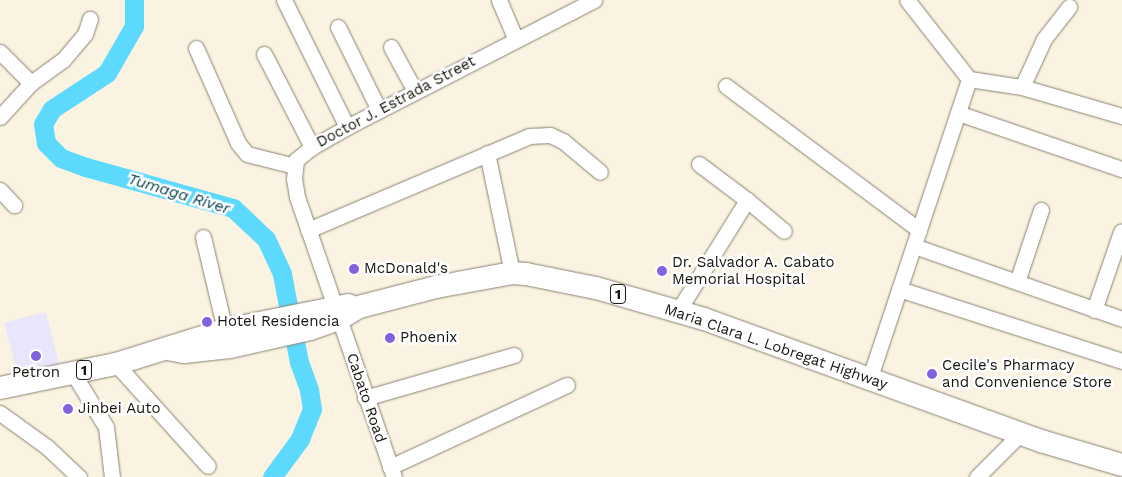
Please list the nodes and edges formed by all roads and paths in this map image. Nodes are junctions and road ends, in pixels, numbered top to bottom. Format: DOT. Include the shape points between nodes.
graph roads {
  1 [pos="284,0"];
  2 [pos="498,0"];
  3 [pos="594,0"];
  4 [pos="908,0"];
  5 [pos="1069,7"];
  6 [pos="90,19"];
  7 [pos="338,27"];
  8 [pos="516,40"];
  9 [pos="391,47"];
  10 [pos="196,48"];
  11 [pos="0,52"];
  12 [pos="264,54"];
  13 [pos="969,79"];
  14 [pos="31,83"];
  15 [pos="726,86"];
  16 [pos="1022,87"];
  17 [pos="415,91"];
  18 [pos="379,110"];
  19 [pos="958,113"];
  20 [pos="1122,116"];
  21 [pos="0,117"];
  22 [pos="347,127"];
  23 [pos="312,147"];
  24 [pos="487,153"];
  25 [pos="699,164"];
  26 [pos="294,166"];
  27 [pos="1122,169"];
  28 [pos="600,172"];
  29 [pos="0,190"];
  30 [pos="747,200"];
  31 [pos="14,205"];
  32 [pos="1041,210"];
  33 [pos="308,230"];
  34 [pos="919,230"];
  35 [pos="784,231"];
  36 [pos="1121,232"];
  37 [pos="203,237"];
  38 [pos="914,246"];
  39 [pos="512,273"];
  40 [pos="1017,282"];
  41 [pos="899,289"];
  42 [pos="1094,310"];
  43 [pos="678,311"];
  44 [pos="337,313"];
  45 [pos="1122,319"];
  46 [pos="225,330"];
  47 [pos="263,330"];
  48 [pos="168,349"];
  49 [pos="514,354"];
  50 [pos="1122,361"];
  51 [pos="116,364"];
  52 [pos="73,373"];
  53 [pos="869,380"];
  54 [pos="567,385"];
  55 [pos="0,388"];
  56 [pos="366,398"];
  57 [pos="0,413"];
  58 [pos="1031,438"];
  59 [pos="1122,465"];
  60 [pos="208,466"];
  61 [pos="392,472"];
  62 [pos="1122,473"];
  63 [pos="79,477"];
  64 [pos="112,477"];
  65 [pos="977,477"];
  1 -- 22 [label="street"];
  2 -- 8 [label="street"];
  3 -- 8 [label="street, Doctor J. Estrada Street"];
  4 -- 13 [label="street"];
  5 -- 16 [label="street" via="1044,39"];
  6 -- 14 [label="street" via="85,34 63,60"];
  7 -- 18 [label="street"];
  8 -- 17 [label="street, Doctor J. Estrada Street"];
  9 -- 17 [label="street"];
  10 -- 26 [label="street" via="238,143 247,154"];
  11 -- 14 [label="street"];
  12 -- 23 [label="street"];
  13 -- 16 [label="street"];
  13 -- 19 [label="street"];
  14 -- 21 [label="street"];
  15 -- 34 [label="street"];
  16 -- 20 [label="street"];
  17 -- 18 [label="street, Doctor J. Estrada Street"];
  18 -- 22 [label="street, Doctor J. Estrada Street"];
  19 -- 27 [label="street"];
  19 -- 34 [label="street"];
  22 -- 23 [label="street, Doctor J. Estrada Street"];
  23 -- 26 [label="street, Doctor J. Estrada Street" via="296,160"];
  24 -- 28 [label="street" via="529,136 550,135 580,152"];
  24 -- 33 [label="street"];
  24 -- 39 [label="street"];
  25 -- 30 [label="street"];
  26 -- 33 [label="street" via="297,197"];
  29 -- 31 [label="street"];
  30 -- 35 [label="street"];
  30 -- 43 [label="street"];
  32 -- 40 [label="street"];
  33 -- 44 [label="street"];
  34 -- 38 [label="street"];
  36 -- 42 [label="street"];
  37 -- 46 [label="street"];
  38 -- 40 [label="street"];
  38 -- 41 [label="street"];
  39 -- 43 [label="highway, Maria Clara L. Lobregat Highway / 1" via="568,281"];
  39 -- 44 [label="highway, Maria Clara L. Lobregat Highway / 1" via="453,283"];
  40 -- 42 [label="street"];
  41 -- 50 [label="street"];
  41 -- 53 [label="street"];
  42 -- 45 [label="street"];
  43 -- 53 [label="highway, Maria Clara L. Lobregat Highway / 1"];
  44 -- 47 [label="highway, Maria Clara L. Lobregat Highway / 1"];
  44 -- 56 [label="street, Cabato Road"];
  46 -- 47 [label="highway, Maria Clara L. Lobregat Highway / 1"];
  46 -- 48 [label="highway, Maria Clara L. Lobregat Highway / 1"];
  47 -- 48 [label="highway, Maria Clara L. Lobregat Highway / 1" via="230,348 184,352"];
  48 -- 51 [label="highway, Maria Clara L. Lobregat Highway / 1"];
  49 -- 56 [label="street"];
  51 -- 52 [label="highway, Maria Clara L. Lobregat Highway / 1"];
  51 -- 60 [label="street"];
  52 -- 55 [label="highway, Maria Clara L. Lobregat Highway / 1"];
  52 -- 64 [label="street" via="106,427"];
  53 -- 58 [label="highway, Maria Clara L. Lobregat Highway / 1"];
  54 -- 61 [label="street"];
  56 -- 61 [label="street, Cabato Road"];
  57 -- 63 [label="street" via="47,447"];
  58 -- 59 [label="highway, Maria Clara L. Lobregat Highway"];
  58 -- 62 [label="highway, Maria Clara L. Lobregat Highway" via="1049,450"];
  58 -- 65 [label="street"];
}
